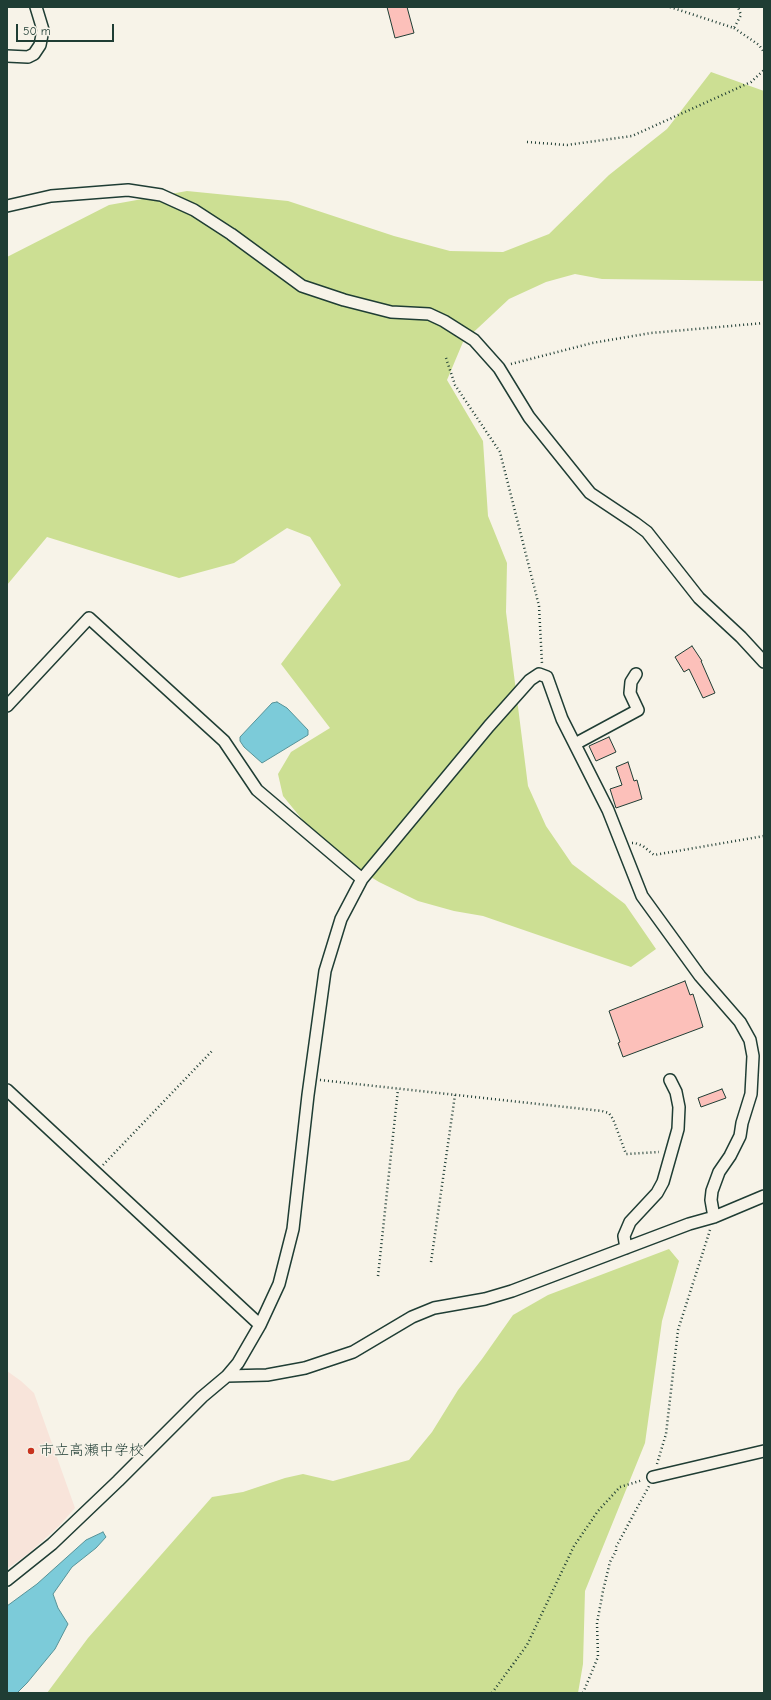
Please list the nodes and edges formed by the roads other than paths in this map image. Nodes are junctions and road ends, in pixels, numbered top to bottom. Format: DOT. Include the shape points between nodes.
graph roads {
  1 [pos="36,7"];
  2 [pos="7,56"];
  3 [pos="7,206"];
  4 [pos="764,662"];
  5 [pos="636,674"];
  6 [pos="7,706"];
  7 [pos="575,744"];
  8 [pos="362,879"];
  9 [pos="670,1080"];
  10 [pos="7,1090"];
  11 [pos="764,1196"];
  12 [pos="714,1217"];
  13 [pos="626,1248"];
  14 [pos="260,1325"];
  15 [pos="227,1376"];
  16 [pos="764,1451"];
  17 [pos="653,1478"];
  18 [pos="7,1580"];
  1 -- 2 [label="street" via="43,30 40,45 34,54 28,57"];
  3 -- 4 [label="street" via="51,196 128,190 161,195 194,210 232,234 302,286 391,312 429,314 444,321 474,340 499,368 528,417 590,494 647,532 699,598 741,636"];
  5 -- 7 [label="street" via="631,682 630,693 638,710"];
  6 -- 8 [label="street" via="89,618 224,741 257,790"];
  7 -- 8 [label="street" via="562,719 547,677 536,676 519,691"];
  7 -- 12 [label="street" via="608,810 642,896 700,976 740,1022 750,1040 753,1056 751,1094 740,1136 719,1172 712,1191"];
  8 -- 14 [label="street" via="341,918 325,971 293,1229 279,1284"];
  9 -- 13 [label="street" via="679,1106 678,1129 663,1182 657,1193 627,1227 624,1236"];
  10 -- 14 [label="street"];
  11 -- 12 [label="street"];
  12 -- 13 [label="street"];
  13 -- 15 [label="street" via="512,1291 485,1299 434,1308 412,1317 353,1352 305,1368"];
  14 -- 15 [label="street" via="238,1363"];
  15 -- 18 [label="street" via="202,1397 57,1539"];
  16 -- 17 [label="street"];
}
